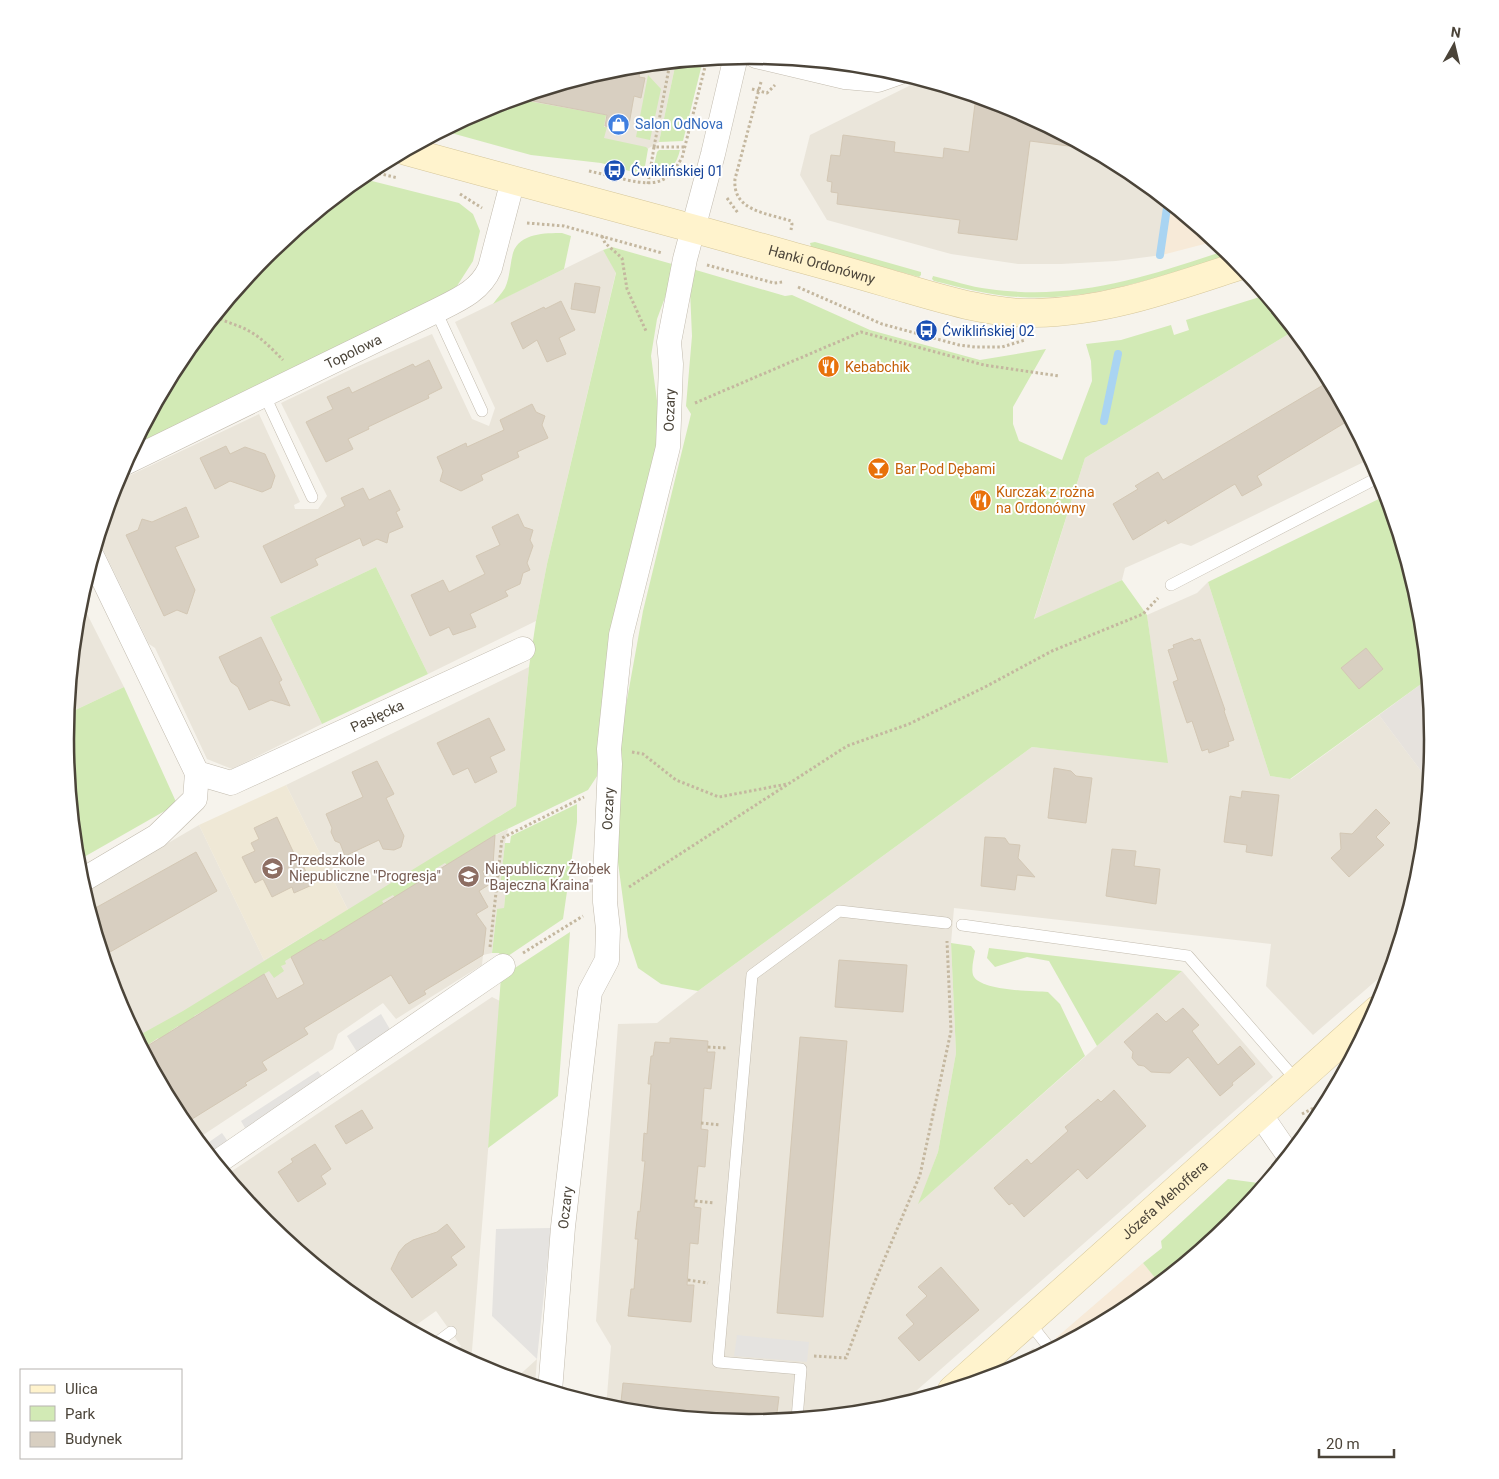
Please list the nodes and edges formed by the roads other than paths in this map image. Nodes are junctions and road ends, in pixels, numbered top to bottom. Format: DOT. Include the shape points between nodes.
graph roads {
  1 [pos="734,64"];
  2 [pos="820,68"];
  3 [pos="884,78"];
  4 [pos="414,153"];
  5 [pos="513,180"];
  6 [pos="692,230"];
  7 [pos="1233,268"];
  8 [pos="436,311"];
  9 [pos="264,394"];
  10 [pos="482,411"];
  11 [pos="135,458"];
  12 [pos="1374,480"];
  13 [pos="312,497"];
  14 [pos="96,567"];
  15 [pos="1171,585"];
  16 [pos="523,649"];
  17 [pos="197,773"];
  18 [pos="231,783"];
  19 [pos="195,799"];
  20 [pos="88,876"];
  21 [pos="946,923"];
  22 [pos="962,925"];
  23 [pos="495,971"];
  24 [pos="1363,1022"];
  25 [pos="1297,1081"];
  26 [pos="1260,1114"];
  27 [pos="1286,1151"];
  28 [pos="220,1160"];
  29 [pos="1029,1322"];
  30 [pos="451,1332"];
  31 [pos="440,1340"];
  32 [pos="1048,1346"];
  33 [pos="963,1380"];
  34 [pos="551,1385"];
  35 [pos="797,1414"];
  1 -- 6 [label="street, Oczary"];
  2 -- 3 [label="street" via="845,77"];
  4 -- 5 [label="street, Hanki Ordonówny"];
  5 -- 6 [label="street, Hanki Ordonówny"];
  5 -- 8 [label="street, Topolowa" via="485,278 470,293"];
  6 -- 7 [label="street, Hanki Ordonówny" via="789,236 957,302 1002,311 1034,313 1103,306"];
  6 -- 34 [label="street, Oczary" via="668,342 671,364 668,447 621,635 610,756 605,902 607,960 590,992 563,1228"];
  8 -- 9 [label="street, Topolowa"];
  8 -- 10 [label="lane"];
  9 -- 11 [label="street, Topolowa"];
  9 -- 13 [label="lane"];
  12 -- 15 [label="lane"];
  14 -- 17 [label="street"];
  16 -- 18 [label="street, Pasłęcka"];
  17 -- 18 [label="street"];
  17 -- 19 [label="street"];
  18 -- 19 [label="street, Pasłęcka"];
  19 -- 20 [label="street" via="157,836"];
  21 -- 35 [label="lane" via="839,911 752,975 718,1362 801,1369"];
  22 -- 25 [label="lane" via="1188,956"];
  23 -- 28 [label="street"];
  24 -- 25 [label="street, Józefa Mehoffera"];
  25 -- 26 [label="street, Józefa Mehoffera"];
  26 -- 27 [label="street"];
  26 -- 29 [label="street, Józefa Mehoffera"];
  29 -- 32 [label="lane"];
  29 -- 33 [label="street, Józefa Mehoffera"];
  30 -- 31 [label="lane"];
}
